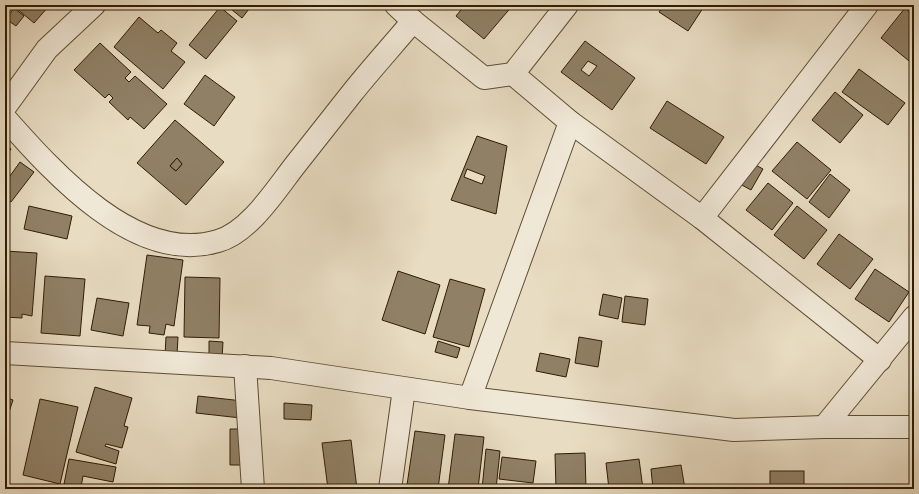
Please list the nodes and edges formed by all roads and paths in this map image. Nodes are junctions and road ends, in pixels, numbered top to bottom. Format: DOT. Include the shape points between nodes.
graph roads {
  1 [pos="94,5"];
  2 [pos="396,5"];
  3 [pos="567,5"];
  4 [pos="867,5"];
  5 [pos="413,21"];
  6 [pos="513,74"];
  7 [pos="5,107"];
  8 [pos="5,118"];
  9 [pos="570,122"];
  10 [pos="702,218"];
  11 [pos="914,317"];
  12 [pos="5,353"];
  13 [pos="880,360"];
  14 [pos="245,366"];
  15 [pos="404,389"];
  16 [pos="470,398"];
  17 [pos="824,427"];
  18 [pos="914,427"];
  19 [pos="253,489"];
  20 [pos="390,489"];
  1 -- 7 [label="street" via="47,50"];
  2 -- 5 [label="street"];
  3 -- 6 [label="street"];
  4 -- 10 [label="street"];
  5 -- 6 [label="street" via="484,78"];
  5 -- 8 [label="street" via="258,212 235,233 203,245 185,245 145,236 120,225 75,191"];
  6 -- 9 [label="street"];
  9 -- 10 [label="street"];
  9 -- 16 [label="street"];
  10 -- 13 [label="street"];
  11 -- 13 [label="street"];
  12 -- 14 [label="street"];
  13 -- 17 [label="street"];
  14 -- 15 [label="street"];
  14 -- 19 [label="street"];
  15 -- 16 [label="street"];
  15 -- 20 [label="street"];
  16 -- 17 [label="street" via="734,430"];
  17 -- 18 [label="street"];
}
